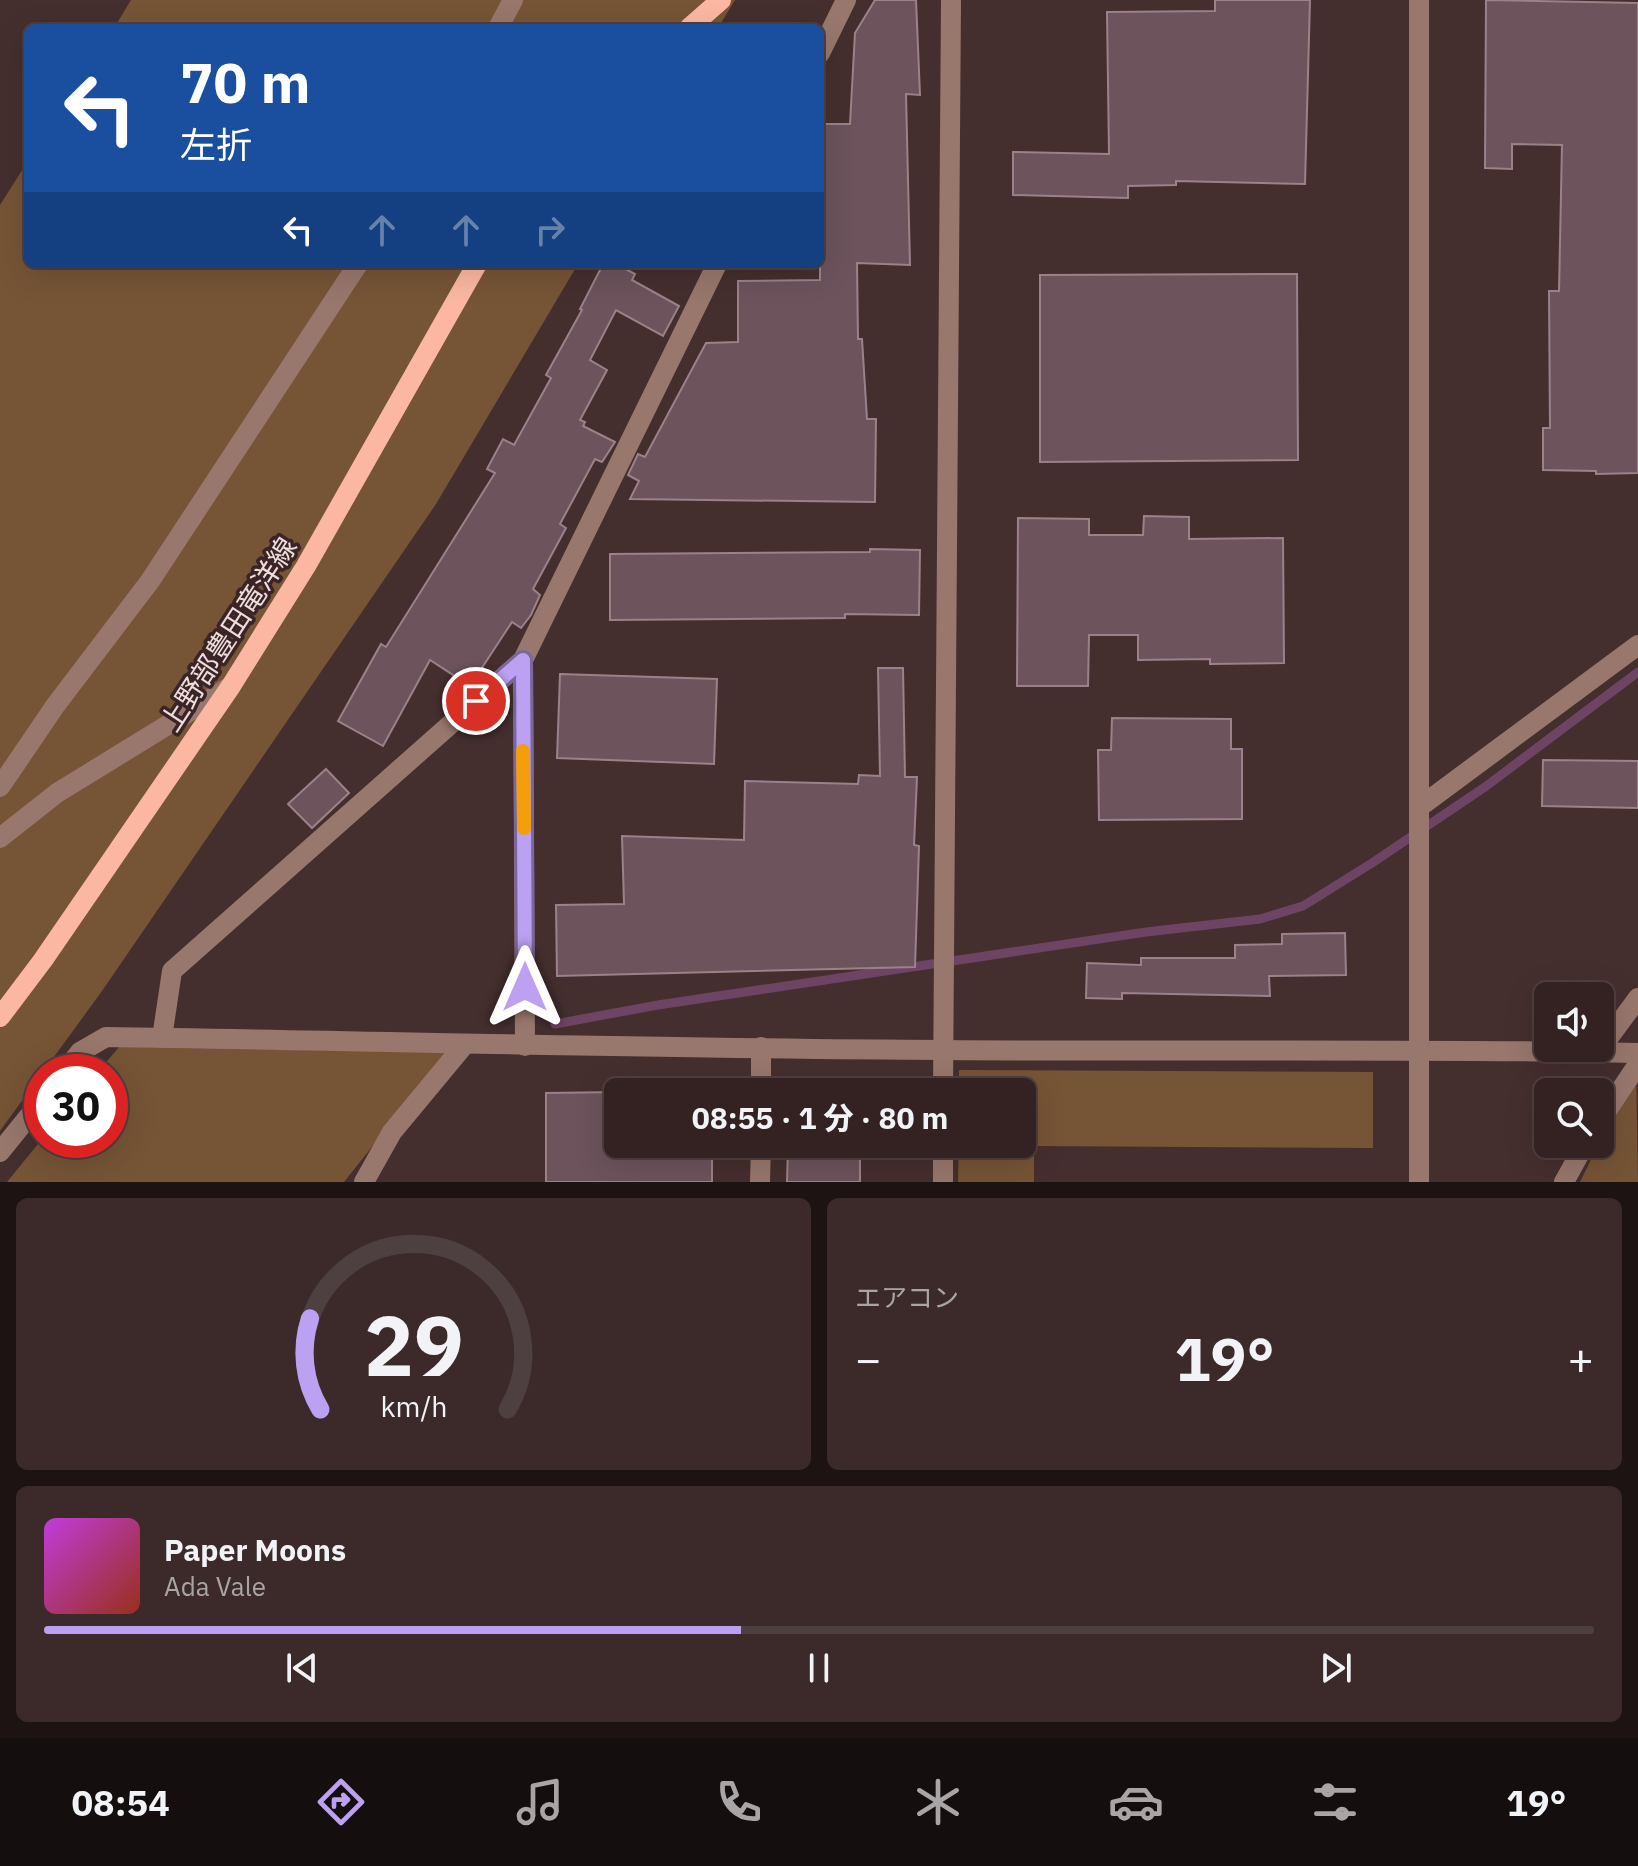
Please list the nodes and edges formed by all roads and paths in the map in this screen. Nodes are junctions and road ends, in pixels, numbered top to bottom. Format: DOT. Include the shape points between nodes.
graph roads {
  1 [pos="513,0"];
  2 [pos="721,0"];
  3 [pos="846,0"];
  4 [pos="951,0"];
  5 [pos="1419,0"];
  6 [pos="500,24"];
  7 [pos="694,24"];
  8 [pos="824,45"];
  9 [pos="355,268"];
  10 [pos="475,268"];
  11 [pos="715,268"];
  12 [pos="1638,645"];
  13 [pos="523,660"];
  14 [pos="231,686"];
  15 [pos="0,787"];
  16 [pos="1421,806"];
  17 [pos="0,838"];
  18 [pos="1638,998"];
  19 [pos="0,1017"];
  20 [pos="1614,1030"];
  21 [pos="162,1038"];
  22 [pos="465,1044"];
  23 [pos="525,1046"];
  24 [pos="761,1047"];
  25 [pos="1421,1049"];
  26 [pos="943,1050"];
  27 [pos="1534,1051"];
  28 [pos="1614,1052"];
  29 [pos="1638,1053"];
  30 [pos="78,1054"];
  31 [pos="1638,1064"];
  32 [pos="761,1078"];
  33 [pos="943,1078"];
  34 [pos="1614,1100"];
  35 [pos="24,1122"];
  36 [pos="0,1152"];
  37 [pos="761,1158"];
  38 [pos="943,1158"];
  39 [pos="1577,1158"];
  40 [pos="364,1182"];
  41 [pos="760,1182"];
  42 [pos="943,1182"];
  43 [pos="1419,1182"];
  44 [pos="1564,1182"];
  1 -- 6 [label="street"];
  2 -- 7 [label="main road"];
  3 -- 8 [label="street"];
  4 -- 26 [label="street"];
  5 -- 16 [label="street"];
  9 -- 15 [label="street" via="150,581"];
  10 -- 14 [label="main road, 上野部豊田竜洋線" via="306,566"];
  11 -- 13 [label="street"];
  12 -- 16 [label="street"];
  13 -- 21 [label="street" via="172,971"];
  13 -- 23 [label="street"];
  14 -- 17 [label="street" via="57,793"];
  14 -- 19 [label="main road, 上野部豊田竜洋線"];
  16 -- 25 [label="street"];
  18 -- 20 [label="street"];
  21 -- 22 [label="street"];
  21 -- 30 [label="street" via="106,1037"];
  22 -- 23 [label="street"];
  22 -- 40 [label="street" via="392,1132"];
  23 -- 24 [label="street"];
  24 -- 26 [label="street"];
  24 -- 32 [label="street"];
  25 -- 26 [label="street"];
  25 -- 27 [label="street"];
  25 -- 43 [label="street"];
  26 -- 33 [label="street"];
  28 -- 29 [label="street"];
  31 -- 34 [label="street"];
  35 -- 36 [label="street"];
  37 -- 41 [label="street"];
  38 -- 42 [label="street"];
  39 -- 44 [label="street"];
}
